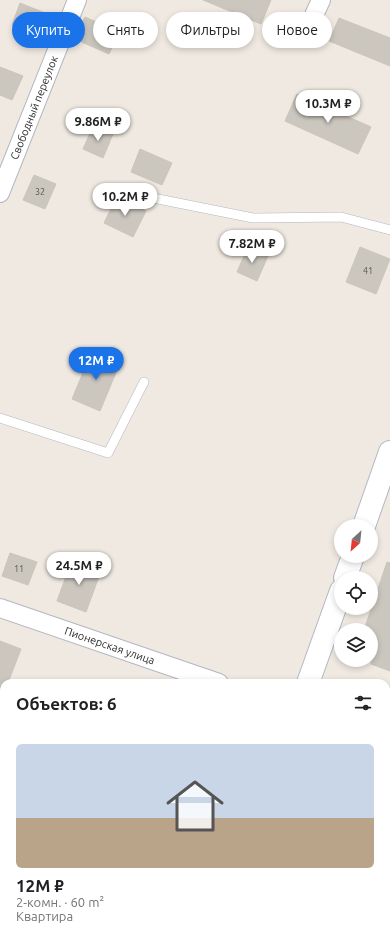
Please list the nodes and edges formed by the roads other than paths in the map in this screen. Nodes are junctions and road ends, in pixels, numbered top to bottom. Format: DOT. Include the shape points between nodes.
graph roads {
  1 [pos="77,0"];
  2 [pos="321,0"];
  3 [pos="315,12"];
  4 [pos="0,193"];
  5 [pos="143,196"];
  6 [pos="390,230"];
  7 [pos="144,382"];
  8 [pos="0,418"];
  9 [pos="390,452"];
  10 [pos="366,519"];
  11 [pos="0,608"];
  12 [pos="334,611"];
  13 [pos="207,679"];
  14 [pos="309,679"];
  1 -- 4 [label="street, Свободный переулок"];
  2 -- 3 [label="street"];
  5 -- 6 [label="lane" via="252,218 341,216"];
  7 -- 8 [label="lane" via="108,453"];
  9 -- 10 [label="street"];
  11 -- 13 [label="street, Пионерская улица"];
  12 -- 14 [label="street"];
}
